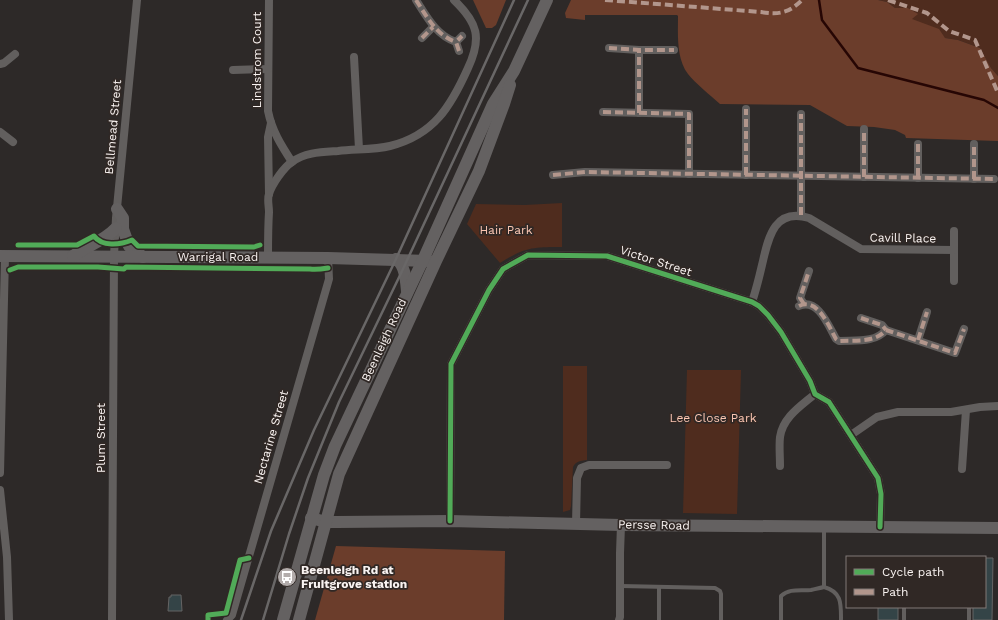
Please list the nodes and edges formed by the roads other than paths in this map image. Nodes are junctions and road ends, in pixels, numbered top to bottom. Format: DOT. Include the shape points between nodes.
graph roads {
  1 [pos="137,0"];
  2 [pos="269,0"];
  3 [pos="416,0"];
  4 [pos="454,0"];
  5 [pos="547,0"];
  6 [pos="434,27"];
  7 [pos="422,38"];
  8 [pos="610,48"];
  9 [pos="639,50"];
  10 [pos="674,50"];
  11 [pos="459,51"];
  12 [pos="15,54"];
  13 [pos="354,57"];
  14 [pos="0,64"];
  15 [pos="268,69"];
  16 [pos="233,70"];
  17 [pos="514,70"];
  18 [pos="746,109"];
  19 [pos="602,112"];
  20 [pos="639,113"];
  21 [pos="801,114"];
  22 [pos="271,123"];
  23 [pos="864,129"];
  24 [pos="0,132"];
  25 [pos="13,142"];
  26 [pos="918,144"];
  27 [pos="974,144"];
  28 [pos="359,149"];
  29 [pos="292,162"];
  30 [pos="569,167"];
  31 [pos="564,174"];
  32 [pos="689,174"];
  33 [pos="553,175"];
  34 [pos="746,175"];
  35 [pos="801,176"];
  36 [pos="864,177"];
  37 [pos="918,178"];
  38 [pos="974,179"];
  39 [pos="994,179"];
  40 [pos="269,194"];
  41 [pos="117,209"];
  42 [pos="801,216"];
  43 [pos="116,228"];
  44 [pos="954,231"];
  45 [pos="954,250"];
  46 [pos="2,256"];
  47 [pos="73,256"];
  48 [pos="114,256"];
  49 [pos="143,257"];
  50 [pos="268,258"];
  51 [pos="328,258"];
  52 [pos="396,259"];
  53 [pos="423,260"];
  54 [pos="436,261"];
  55 [pos="809,271"];
  56 [pos="954,281"];
  57 [pos="407,291"];
  58 [pos="752,302"];
  59 [pos="927,312"];
  60 [pos="861,318"];
  61 [pos="964,329"];
  62 [pos="886,330"];
  63 [pos="918,340"];
  64 [pos="815,394"];
  65 [pos="998,406"];
  66 [pos="966,410"];
  67 [pos="851,435"];
  68 [pos="667,465"];
  69 [pos="780,466"];
  70 [pos="962,469"];
  71 [pos="0,473"];
  72 [pos="0,490"];
  73 [pos="312,518"];
  74 [pos="450,521"];
  75 [pos="326,522"];
  76 [pos="576,524"];
  77 [pos="622,525"];
  78 [pos="824,527"];
  79 [pos="880,527"];
  80 [pos="998,528"];
  81 [pos="621,586"];
  82 [pos="660,587"];
  83 [pos="824,587"];
  84 [pos="904,608"];
  85 [pos="969,608"];
  86 [pos="9,620"];
  87 [pos="112,620"];
  88 [pos="227,620"];
  89 [pos="283,620"];
  90 [pos="299,620"];
  91 [pos="619,620"];
  92 [pos="659,620"];
  93 [pos="721,620"];
  94 [pos="781,620"];
  95 [pos="842,620"];
  96 [pos="904,620"];
  97 [pos="969,620"];
  1 -- 41 [label="street, Bellmead Street"];
  2 -- 15 [label="street, Lindstrom Court"];
  3 -- 6 [label="street"];
  4 -- 28 [label="street" via="470,18 475,29 476,42 473,58 457,93 437,120 414,137 388,146"];
  5 -- 17 [label="main road, Beenleigh Road"];
  6 -- 7 [label="street"];
  6 -- 11 [label="street" via="448,39 459,39"];
  8 -- 9 [label="street"];
  9 -- 10 [label="street"];
  9 -- 20 [label="street"];
  12 -- 14 [label="street"];
  13 -- 28 [label="street"];
  15 -- 16 [label="street"];
  15 -- 22 [label="street, Lindstrom Court" via="268,111"];
  17 -- 53 [label="main road, Beenleigh Road" via="493,104"];
  17 -- 54 [label="main road, Beenleigh Road" via="479,171"];
  18 -- 34 [label="street"];
  19 -- 20 [label="street"];
  20 -- 32 [label="street" via="689,114"];
  21 -- 35 [label="street"];
  22 -- 29 [label="street, Lindstrom Court" via="275,135"];
  22 -- 40 [label="street" via="268,137"];
  23 -- 36 [label="street"];
  24 -- 25 [label="street"];
  26 -- 37 [label="street"];
  27 -- 38 [label="street"];
  28 -- 29 [label="street" via="312,153"];
  29 -- 40 [label="street" via="279,176"];
  30 -- 31 [label="street"];
  31 -- 32 [label="street"];
  31 -- 33 [label="street"];
  32 -- 34 [label="street"];
  34 -- 35 [label="street"];
  35 -- 36 [label="street"];
  35 -- 42 [label="street"];
  36 -- 37 [label="street"];
  37 -- 38 [label="street"];
  38 -- 39 [label="street"];
  40 -- 50 [label="street"];
  41 -- 43 [label="street, Bellmead Street"];
  41 -- 49 [label="main road" via="123,218 128,246"];
  42 -- 45 [label="street, Cavill Place" via="809,218 861,249"];
  42 -- 58 [label="street" via="786,217 776,225 769,237"];
  43 -- 47 [label="main road" via="106,238"];
  43 -- 48 [label="street, Bellmead Street"];
  44 -- 45 [label="street, Cavill Place"];
  45 -- 56 [label="street, Cavill Place"];
  46 -- 47 [label="main road, Warrigal Road"];
  46 -- 71 [label="street"];
  47 -- 48 [label="main road, Warrigal Road"];
  48 -- 49 [label="main road, Warrigal Road"];
  48 -- 87 [label="street, Plum Street"];
  49 -- 50 [label="main road, Warrigal Road"];
  50 -- 51 [label="main road, Warrigal Road"];
  51 -- 52 [label="main road, Warrigal Road"];
  51 -- 88 [label="street, Nectarine Street" via="329,279 232,615"];
  52 -- 53 [label="main road, Warrigal Road"];
  52 -- 57 [label="main road" via="403,269"];
  53 -- 54 [label="main road, Warrigal Road"];
  53 -- 57 [label="main road, Beenleigh Road"];
  54 -- 75 [label="main road, Beenleigh Road" via="339,474"];
  55 -- 62 [label="street" via="800,298 802,305 812,306 820,311 836,339 874,339"];
  57 -- 73 [label="main road, Beenleigh Road" via="335,446"];
  58 -- 64 [label="street, Victor Street" via="768,315 781,332"];
  58 -- 74 [label="street, Victor Street" via="607,256 528,255 503,269 489,290 451,364"];
  59 -- 63 [label="street"];
  60 -- 62 [label="street" via="882,325"];
  61 -- 63 [label="street" via="955,353"];
  62 -- 63 [label="street"];
  64 -- 67 [label="street" via="829,402"];
  64 -- 69 [label="street" via="788,417 783,425 780,437"];
  65 -- 66 [label="street" via="980,406"];
  66 -- 67 [label="street" via="898,412 877,417"];
  66 -- 70 [label="street"];
  67 -- 79 [label="street" via="878,478 881,494"];
  68 -- 76 [label="street" via="589,465 581,468 577,478"];
  72 -- 86 [label="street" via="8,557"];
  73 -- 75 [label="main road, Persse Road"];
  73 -- 89 [label="main road, Beenleigh Road"];
  74 -- 75 [label="main road, Persse Road"];
  74 -- 76 [label="main road, Persse Road"];
  75 -- 90 [label="main road, Beenleigh Road"];
  76 -- 77 [label="main road, Persse Road"];
  77 -- 78 [label="main road, Persse Road"];
  77 -- 81 [label="street"];
  78 -- 79 [label="main road, Persse Road"];
  78 -- 83 [label="lane"];
  79 -- 80 [label="main road, Persse Road"];
  81 -- 82 [label="lane"];
  81 -- 91 [label="street"];
  82 -- 92 [label="lane"];
  82 -- 93 [label="lane" via="715,588 721,594"];
  83 -- 94 [label="lane" via="785,592 781,596"];
  83 -- 95 [label="lane" via="832,589 838,596 842,607"];
  84 -- 96 [label="lane"];
  85 -- 97 [label="lane"];
}
